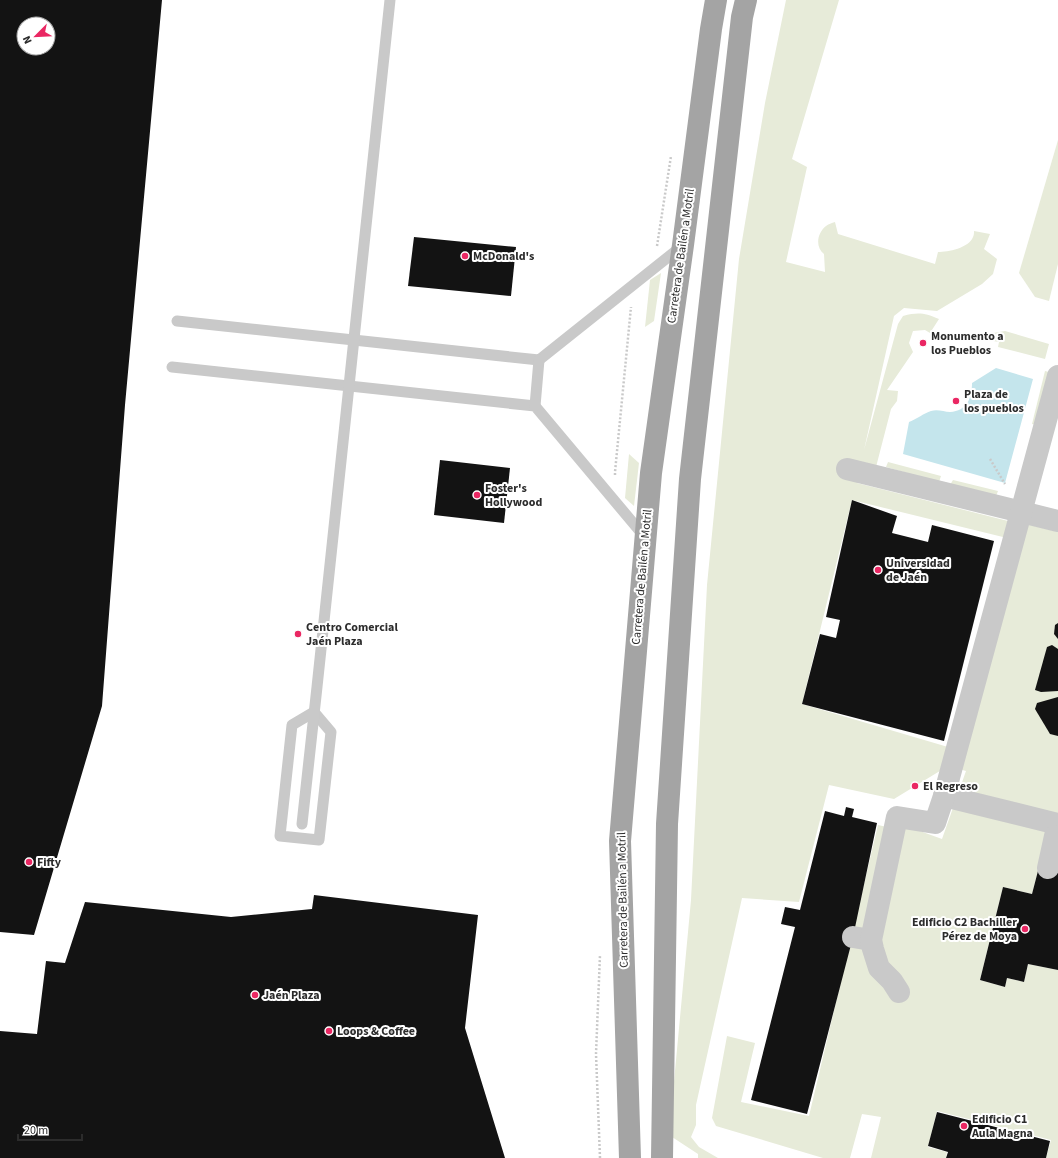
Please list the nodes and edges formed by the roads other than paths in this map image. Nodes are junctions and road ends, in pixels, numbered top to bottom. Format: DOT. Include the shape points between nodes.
graph roads {
  1 [pos="390,0"];
  2 [pos="716,0"];
  3 [pos="746,0"];
  4 [pos="683,245"];
  5 [pos="177,321"];
  6 [pos="354,340"];
  7 [pos="539,360"];
  8 [pos="172,367"];
  9 [pos="1058,376"];
  10 [pos="349,386"];
  11 [pos="535,406"];
  12 [pos="847,469"];
  13 [pos="1021,511"];
  14 [pos="1058,520"];
  15 [pos="645,537"];
  16 [pos="314,712"];
  17 [pos="944,796"];
  18 [pos="302,824"];
  19 [pos="1058,824"];
  20 [pos="1058,837"];
  21 [pos="1048,868"];
  22 [pos="899,992"];
  23 [pos="630,1158"];
  24 [pos="662,1158"];
  1 -- 6 [label="lane"];
  2 -- 4 [label="main road, Carretera de Bailén a Motril"];
  3 -- 24 [label="main road" via="690,479 667,824"];
  4 -- 7 [label="lane"];
  4 -- 15 [label="main road, Carretera de Bailén a Motril" via="651,473"];
  5 -- 6 [label="lane"];
  6 -- 7 [label="lane"];
  6 -- 10 [label="lane"];
  7 -- 11 [label="lane"];
  8 -- 10 [label="lane"];
  9 -- 13 [label="street"];
  10 -- 11 [label="lane"];
  10 -- 16 [label="lane"];
  11 -- 15 [label="lane"];
  12 -- 13 [label="street"];
  13 -- 14 [label="street"];
  13 -- 17 [label="street"];
  15 -- 23 [label="main road, Carretera de Bailén a Motril" via="620,841"];
  16 -- 16 [label="lane" via="292,726 280,836 319,840 331,732"];
  16 -- 18 [label="lane"];
  17 -- 19 [label="street"];
  17 -- 22 [label="street" via="935,824 897,817 862,938 872,949 879,968"];
  20 -- 21 [label="street" via="1055,836"];
}
